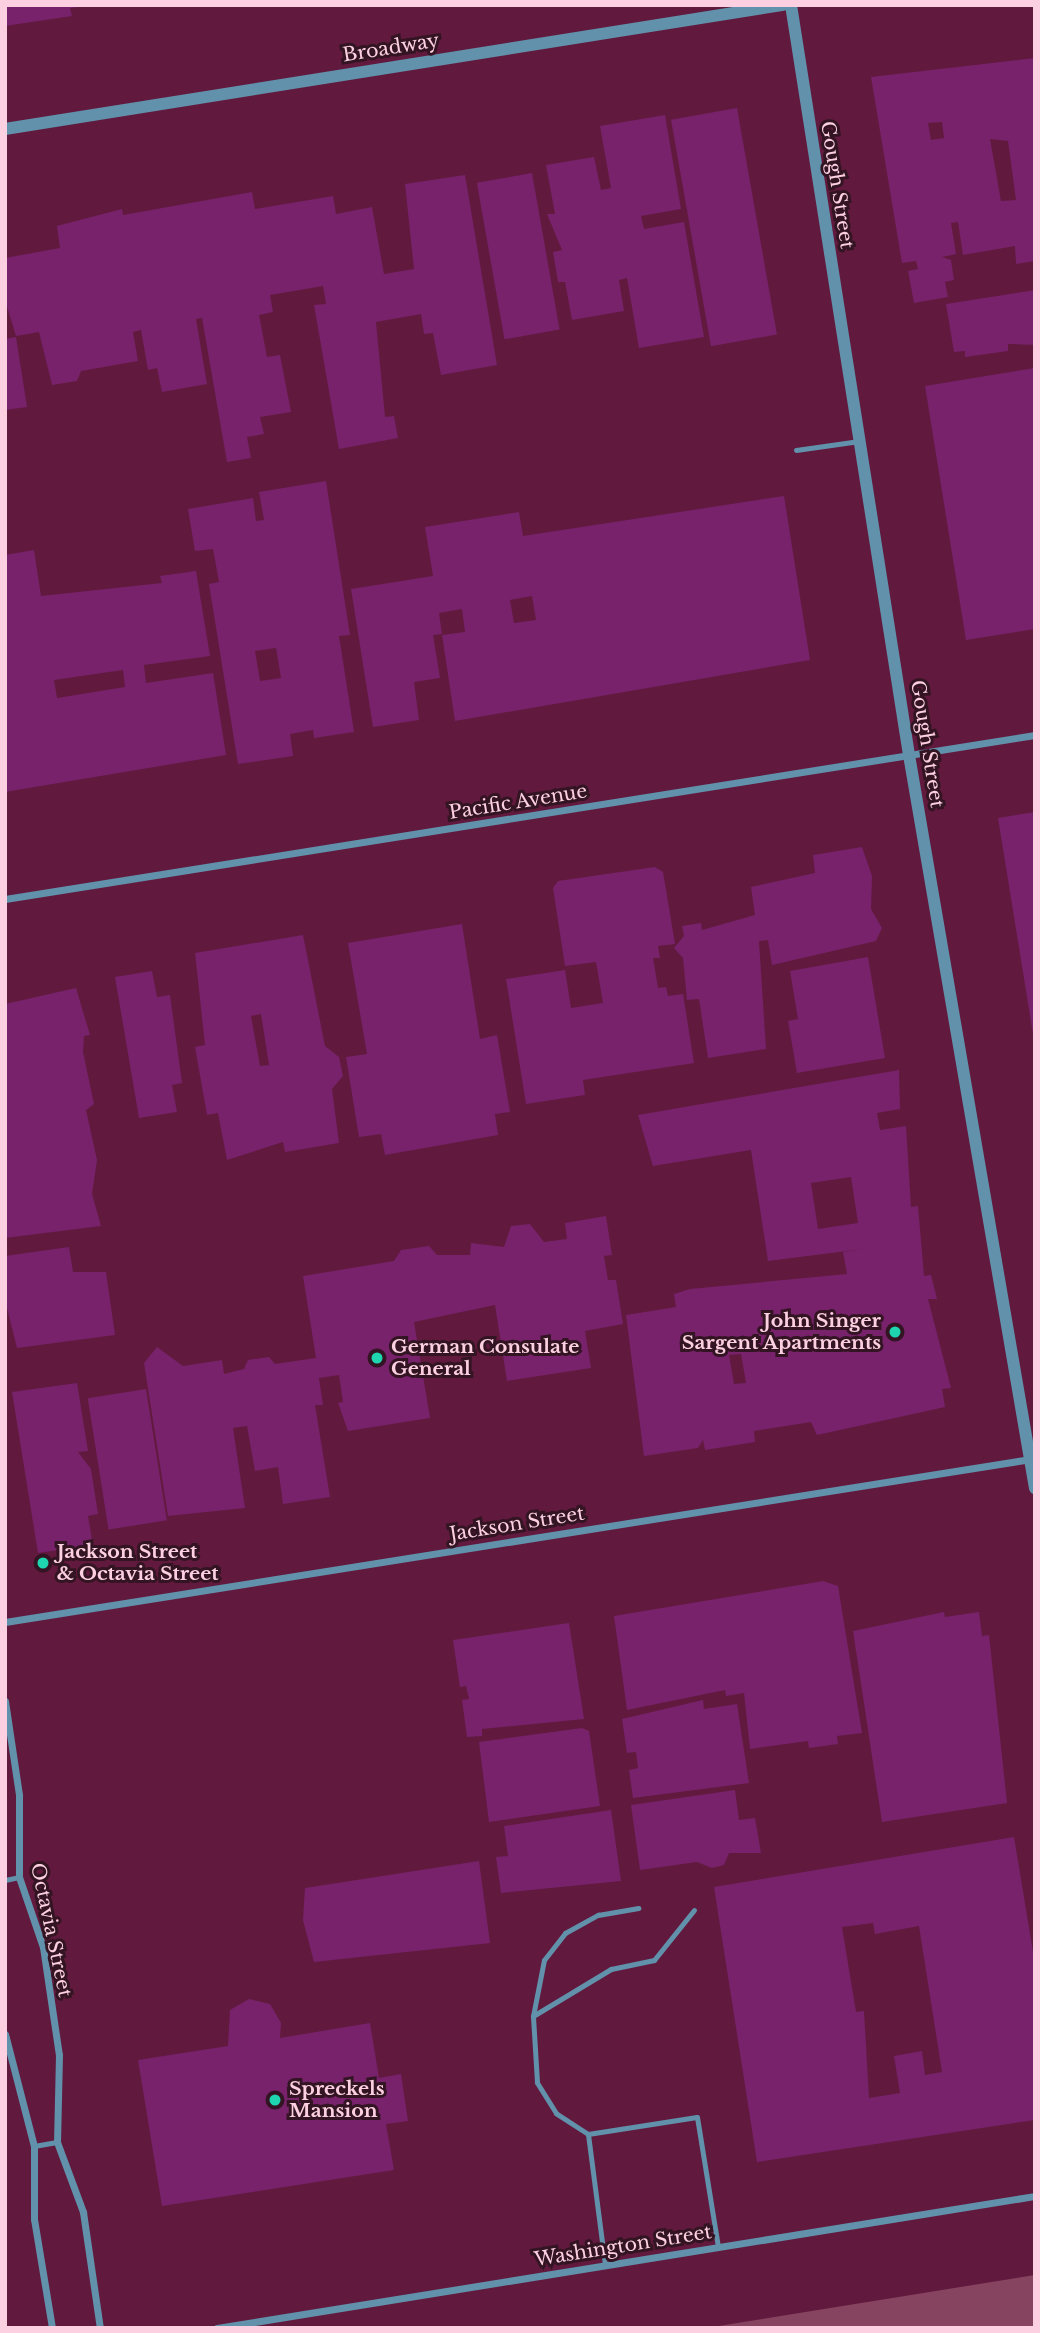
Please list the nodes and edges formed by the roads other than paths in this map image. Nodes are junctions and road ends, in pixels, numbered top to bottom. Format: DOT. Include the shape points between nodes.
graph roads {
  1 [pos="783,5"];
  2 [pos="791,5"];
  3 [pos="5,129"];
  4 [pos="859,441"];
  5 [pos="796,450"];
  6 [pos="1035,735"];
  7 [pos="909,755"];
  8 [pos="5,899"];
  9 [pos="1033,1459"];
  10 [pos="1035,1488"];
  11 [pos="5,1622"];
  12 [pos="5,1701"];
  13 [pos="19,1877"];
  14 [pos="5,1880"];
  15 [pos="638,1908"];
  16 [pos="694,1910"];
  17 [pos="533,2016"];
  18 [pos="5,2034"];
  19 [pos="588,2134"];
  20 [pos="57,2142"];
  21 [pos="34,2146"];
  22 [pos="1035,2196"];
  23 [pos="718,2247"];
  24 [pos="605,2265"];
  25 [pos="52,2328"];
  26 [pos="100,2328"];
  27 [pos="217,2328"];
  1 -- 3 [label="street, Broadway"];
  2 -- 4 [label="street, Gough Street"];
  4 -- 5 [label="lane"];
  4 -- 7 [label="street, Gough Street"];
  6 -- 7 [label="street, Pacific Avenue"];
  7 -- 8 [label="street, Pacific Avenue"];
  7 -- 9 [label="street, Gough Street"];
  9 -- 10 [label="street, Gough Street"];
  9 -- 11 [label="street, Jackson Street"];
  12 -- 13 [label="street, Octavia Street" via="19,1795"];
  13 -- 14 [label="lane"];
  13 -- 20 [label="street, Octavia Street" via="43,1947 59,2054"];
  15 -- 17 [label="lane" via="598,1915 565,1933 544,1960"];
  16 -- 17 [label="lane" via="654,1960 611,1969"];
  17 -- 19 [label="lane" via="537,2082 556,2113"];
  18 -- 21 [label="street"];
  19 -- 23 [label="lane" via="698,2117"];
  19 -- 24 [label="lane"];
  20 -- 21 [label="lane"];
  20 -- 26 [label="street, Octavia Street" via="83,2212"];
  21 -- 25 [label="street" via="34,2219"];
  22 -- 23 [label="street, Washington Street"];
  23 -- 24 [label="street, Washington Street"];
  24 -- 27 [label="street, Washington Street"];
}
